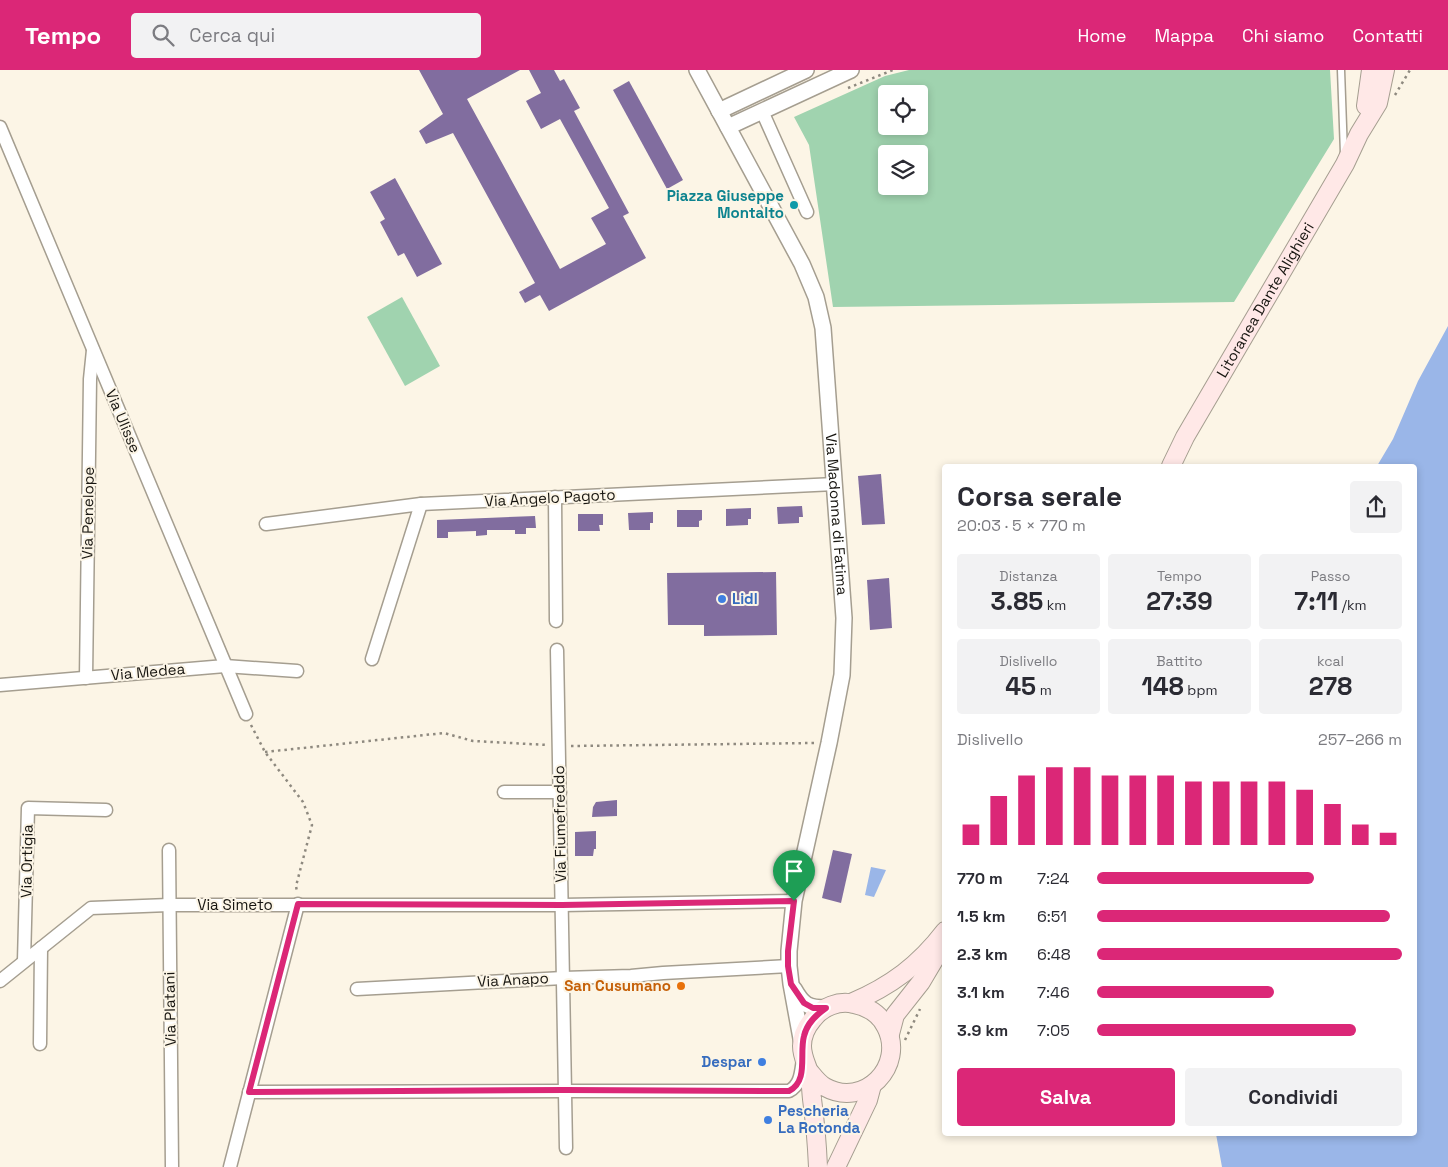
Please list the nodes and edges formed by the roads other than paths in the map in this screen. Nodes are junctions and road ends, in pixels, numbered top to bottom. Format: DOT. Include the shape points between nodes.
graph roads {
  1 [pos="696,70"];
  2 [pos="806,70"];
  3 [pos="1340,70"];
  4 [pos="1371,70"];
  5 [pos="1385,70"];
  6 [pos="841,72"];
  7 [pos="719,111"];
  8 [pos="762,111"];
  9 [pos="0,127"];
  10 [pos="728,127"];
  11 [pos="1359,134"];
  12 [pos="1345,164"];
  13 [pos="807,212"];
  14 [pos="93,348"];
  15 [pos="1172,464"];
  16 [pos="835,484"];
  17 [pos="555,497"];
  18 [pos="421,504"];
  19 [pos="266,524"];
  20 [pos="556,621"];
  21 [pos="557,650"];
  22 [pos="372,659"];
  23 [pos="225,666"];
  24 [pos="297,671"];
  25 [pos="86,678"];
  26 [pos="0,685"];
  27 [pos="246,714"];
  28 [pos="504,792"];
  29 [pos="560,792"];
  30 [pos="106,810"];
  31 [pos="168,850"];
  32 [pos="794,901"];
  33 [pos="298,904"];
  34 [pos="169,905"];
  35 [pos="562,905"];
  36 [pos="942,935"];
  37 [pos="942,942"];
  38 [pos="41,948"];
  39 [pos="24,961"];
  40 [pos="788,966"];
  41 [pos="563,978"];
  42 [pos="0,981"];
  43 [pos="791,984"];
  44 [pos="357,989"];
  45 [pos="851,1003"];
  46 [pos="826,1008"];
  47 [pos="890,1034"];
  48 [pos="40,1044"];
  49 [pos="805,1059"];
  50 [pos="872,1085"];
  51 [pos="565,1090"];
  52 [pos="249,1092"];
  53 [pos="566,1148"];
  54 [pos="172,1167"];
  55 [pos="230,1167"];
  56 [pos="818,1167"];
  57 [pos="836,1167"];
  1 -- 7 [label="street, Via Madonna di Fatima"];
  2 -- 7 [label="street"];
  3 -- 12 [label="lane"];
  4 -- 11 [label="main road"];
  5 -- 11 [label="main road" via="1378,103"];
  6 -- 8 [label="street"];
  7 -- 10 [label="street, Via Madonna di Fatima"];
  8 -- 10 [label="street"];
  8 -- 13 [label="street"];
  9 -- 14 [label="street, Via Ulisse"];
  10 -- 16 [label="street, Via Madonna di Fatima" via="802,264 816,297 823,328"];
  11 -- 12 [label="main road, Litoranea Dante Alighieri"];
  12 -- 15 [label="main road, Litoranea Dante Alighieri"];
  14 -- 23 [label="street, Via Ulisse"];
  14 -- 25 [label="street, Via Penelope"];
  16 -- 17 [label="street, Via Angelo Pagoto"];
  16 -- 32 [label="street, Via Madonna di Fatima" via="844,618 843,671"];
  17 -- 18 [label="street, Via Angelo Pagoto"];
  17 -- 20 [label="street"];
  18 -- 19 [label="street, Via Angelo Pagoto"];
  18 -- 22 [label="street"];
  21 -- 29 [label="street, Via Fiumefreddo"];
  23 -- 24 [label="street, Via Medea"];
  23 -- 25 [label="street, Via Medea"];
  23 -- 27 [label="street, Via Ulisse"];
  25 -- 26 [label="street, Via Medea"];
  28 -- 29 [label="street"];
  29 -- 35 [label="street, Via Fiumefreddo"];
  30 -- 39 [label="street, Via Ortigia" via="28,808"];
  31 -- 34 [label="street, Via Platani"];
  32 -- 35 [label="street, Via Simeto"];
  32 -- 40 [label="street, Via Madonna di Fatima"];
  33 -- 34 [label="street, Via Simeto"];
  33 -- 35 [label="street, Via Simeto"];
  33 -- 52 [label="street"];
  34 -- 38 [label="street, Via Simeto" via="91,908"];
  34 -- 54 [label="street, Via Platani"];
  35 -- 41 [label="street, Via Fiumefreddo"];
  36 -- 45 [label="main road" via="896,980"];
  37 -- 47 [label="main road" via="920,982 895,1015"];
  38 -- 39 [label="street, Via Simeto"];
  38 -- 48 [label="street"];
  39 -- 42 [label="street, Via Simeto"];
  40 -- 41 [label="street, Via Anapo"];
  40 -- 43 [label="street, Via Madonna di Fatima"];
  41 -- 44 [label="street, Via Anapo"];
  41 -- 51 [label="street, Via Fiumefreddo"];
  43 -- 46 [label="street" via="804,1003 813,1008"];
  43 -- 49 [label="street, Via Madonna di Fatima"];
  45 -- 46 [label="main road"];
  45 -- 47 [label="main road" via="875,1012"];
  46 -- 49 [label="main road" via="816,1015 804,1034"];
  47 -- 50 [label="main road" via="889,1062"];
  49 -- 50 [label="main road" via="816,1081 826,1088 850,1092"];
  49 -- 51 [label="street" via="796,1088 789,1091"];
  49 -- 56 [label="main road"];
  50 -- 57 [label="main road"];
  51 -- 52 [label="street"];
  51 -- 53 [label="street, Via Fiumefreddo"];
  52 -- 55 [label="street"];
}
